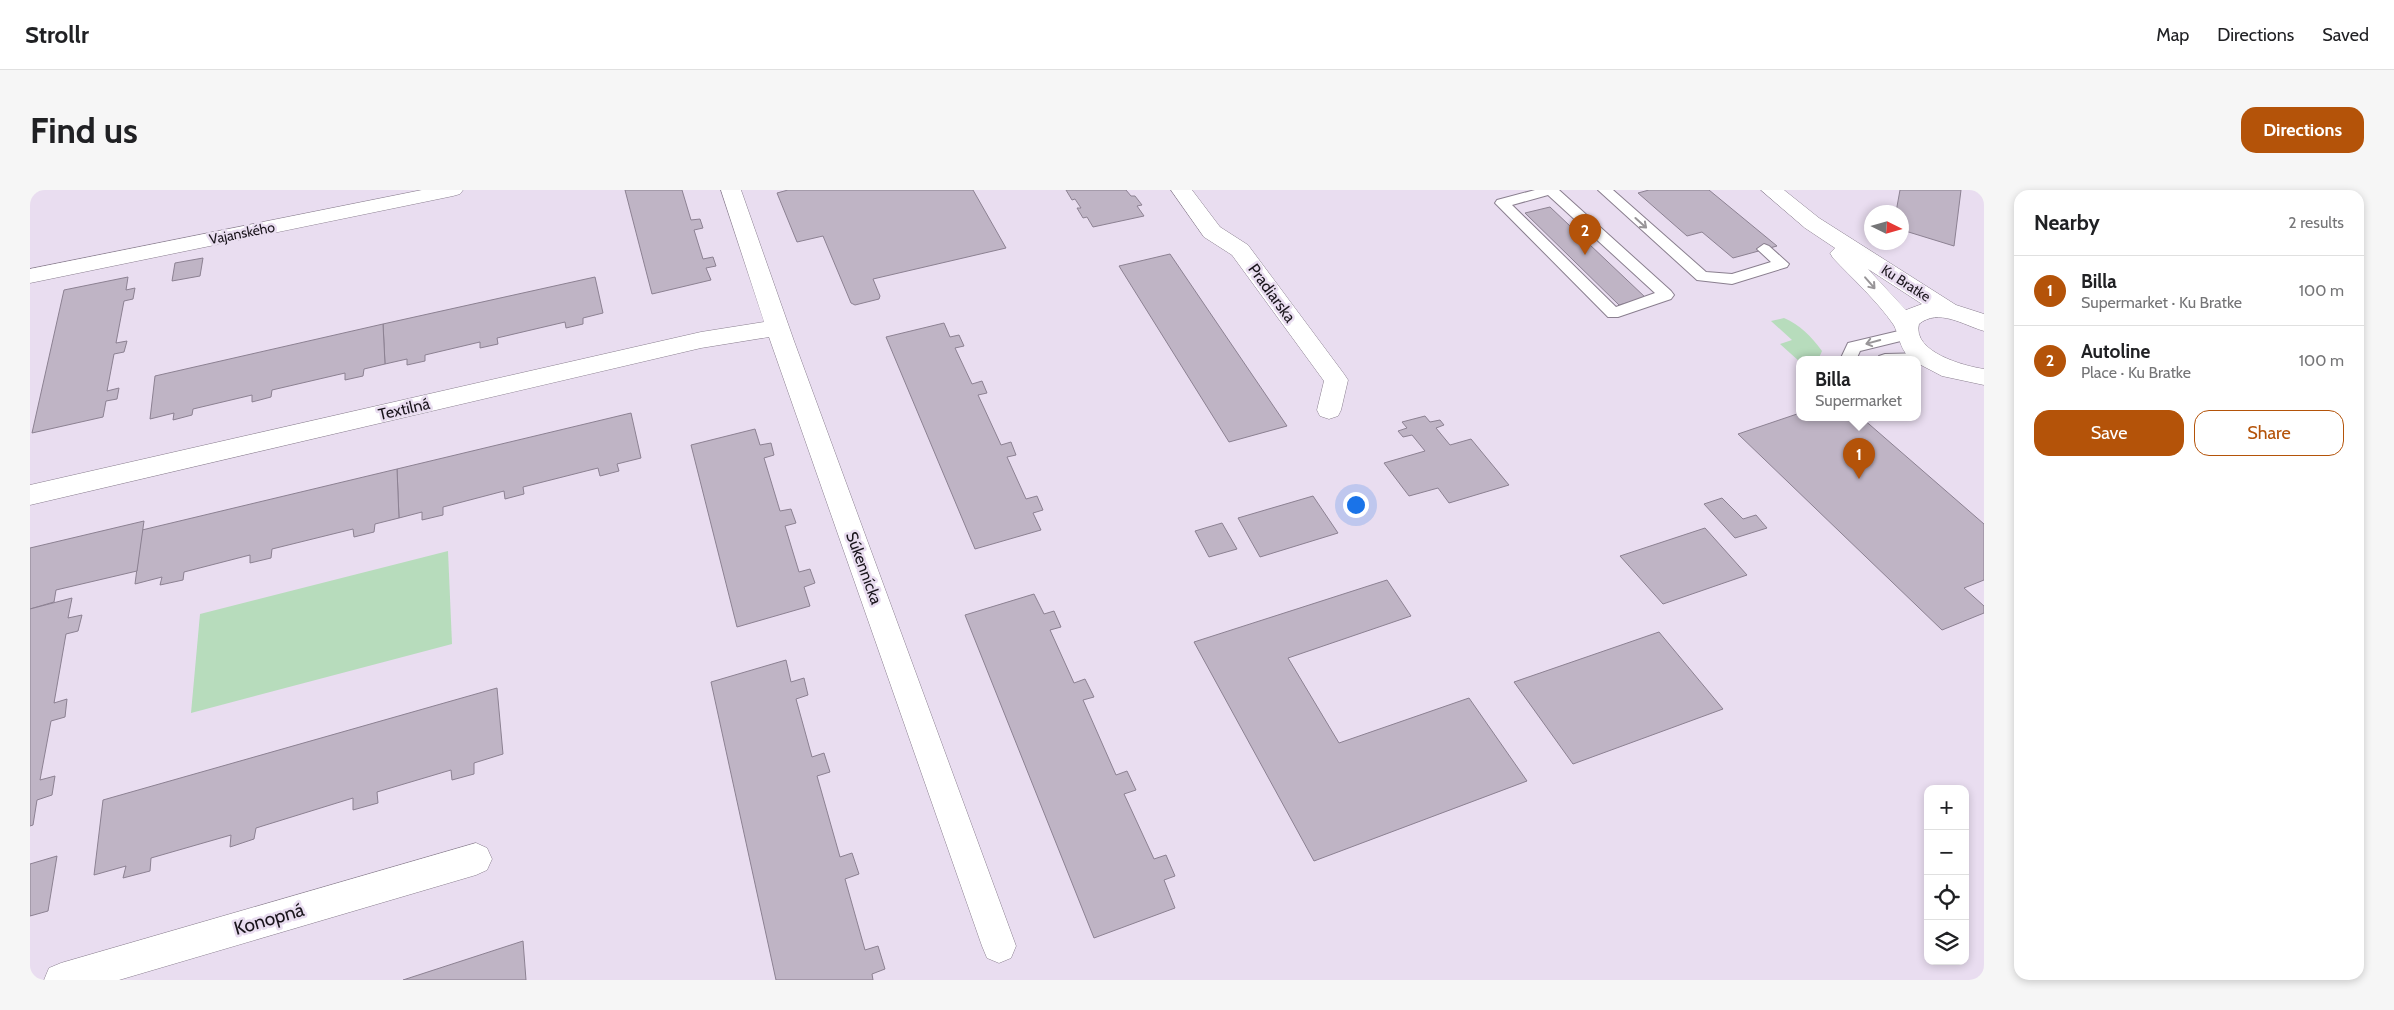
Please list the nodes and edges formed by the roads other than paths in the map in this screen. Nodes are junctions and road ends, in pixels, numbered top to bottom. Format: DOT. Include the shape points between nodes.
graph roads {
  1 [pos="453,190"];
  2 [pos="730,190"];
  3 [pos="1181,190"];
  4 [pos="1551,190"];
  5 [pos="1605,190"];
  6 [pos="1771,190"];
  7 [pos="1812,223"];
  8 [pos="1764,249"];
  9 [pos="30,276"];
  10 [pos="1949,311"];
  11 [pos="1982,320"];
  12 [pos="778,328"];
  13 [pos="1907,329"];
  14 [pos="1850,356"];
  15 [pos="1921,359"];
  16 [pos="1928,359"];
  17 [pos="1979,380"];
  18 [pos="1330,410"];
  19 [pos="30,495"];
  20 [pos="476,859"];
  21 [pos="999,946"];
  22 [pos="61,980"];
  1 -- 9 [label="street, Vajanského"];
  2 -- 12 [label="street, Súkennícka"];
  3 -- 18 [label="street, Pradiarska" via="1212,232 1240,250 1336,380"];
  4 -- 4 [label="lane" via="1502,202 1613,313 1666,295"];
  5 -- 8 [label="lane, one-way" via="1702,277 1732,279 1782,264"];
  6 -- 7 [label="street, Ku Bratke"];
  7 -- 10 [label="street, Ku Bratke"];
  7 -- 13 [label="street, Ku Bratke, one-way"];
  10 -- 11 [label="street"];
  10 -- 13 [label="street" via="1921,312 1914,315"];
  12 -- 19 [label="street, Textilná" via="701,340"];
  12 -- 21 [label="street, Súkennícka"];
  13 -- 14 [label="lane, one-way" via="1854,347"];
  13 -- 16 [label="street, Ku Bratke" via="1915,347"];
  15 -- 16 [label="lane"];
  16 -- 17 [label="street, Ku Bratke" via="1948,370"];
  20 -- 22 [label="street, Konopná"];
}
